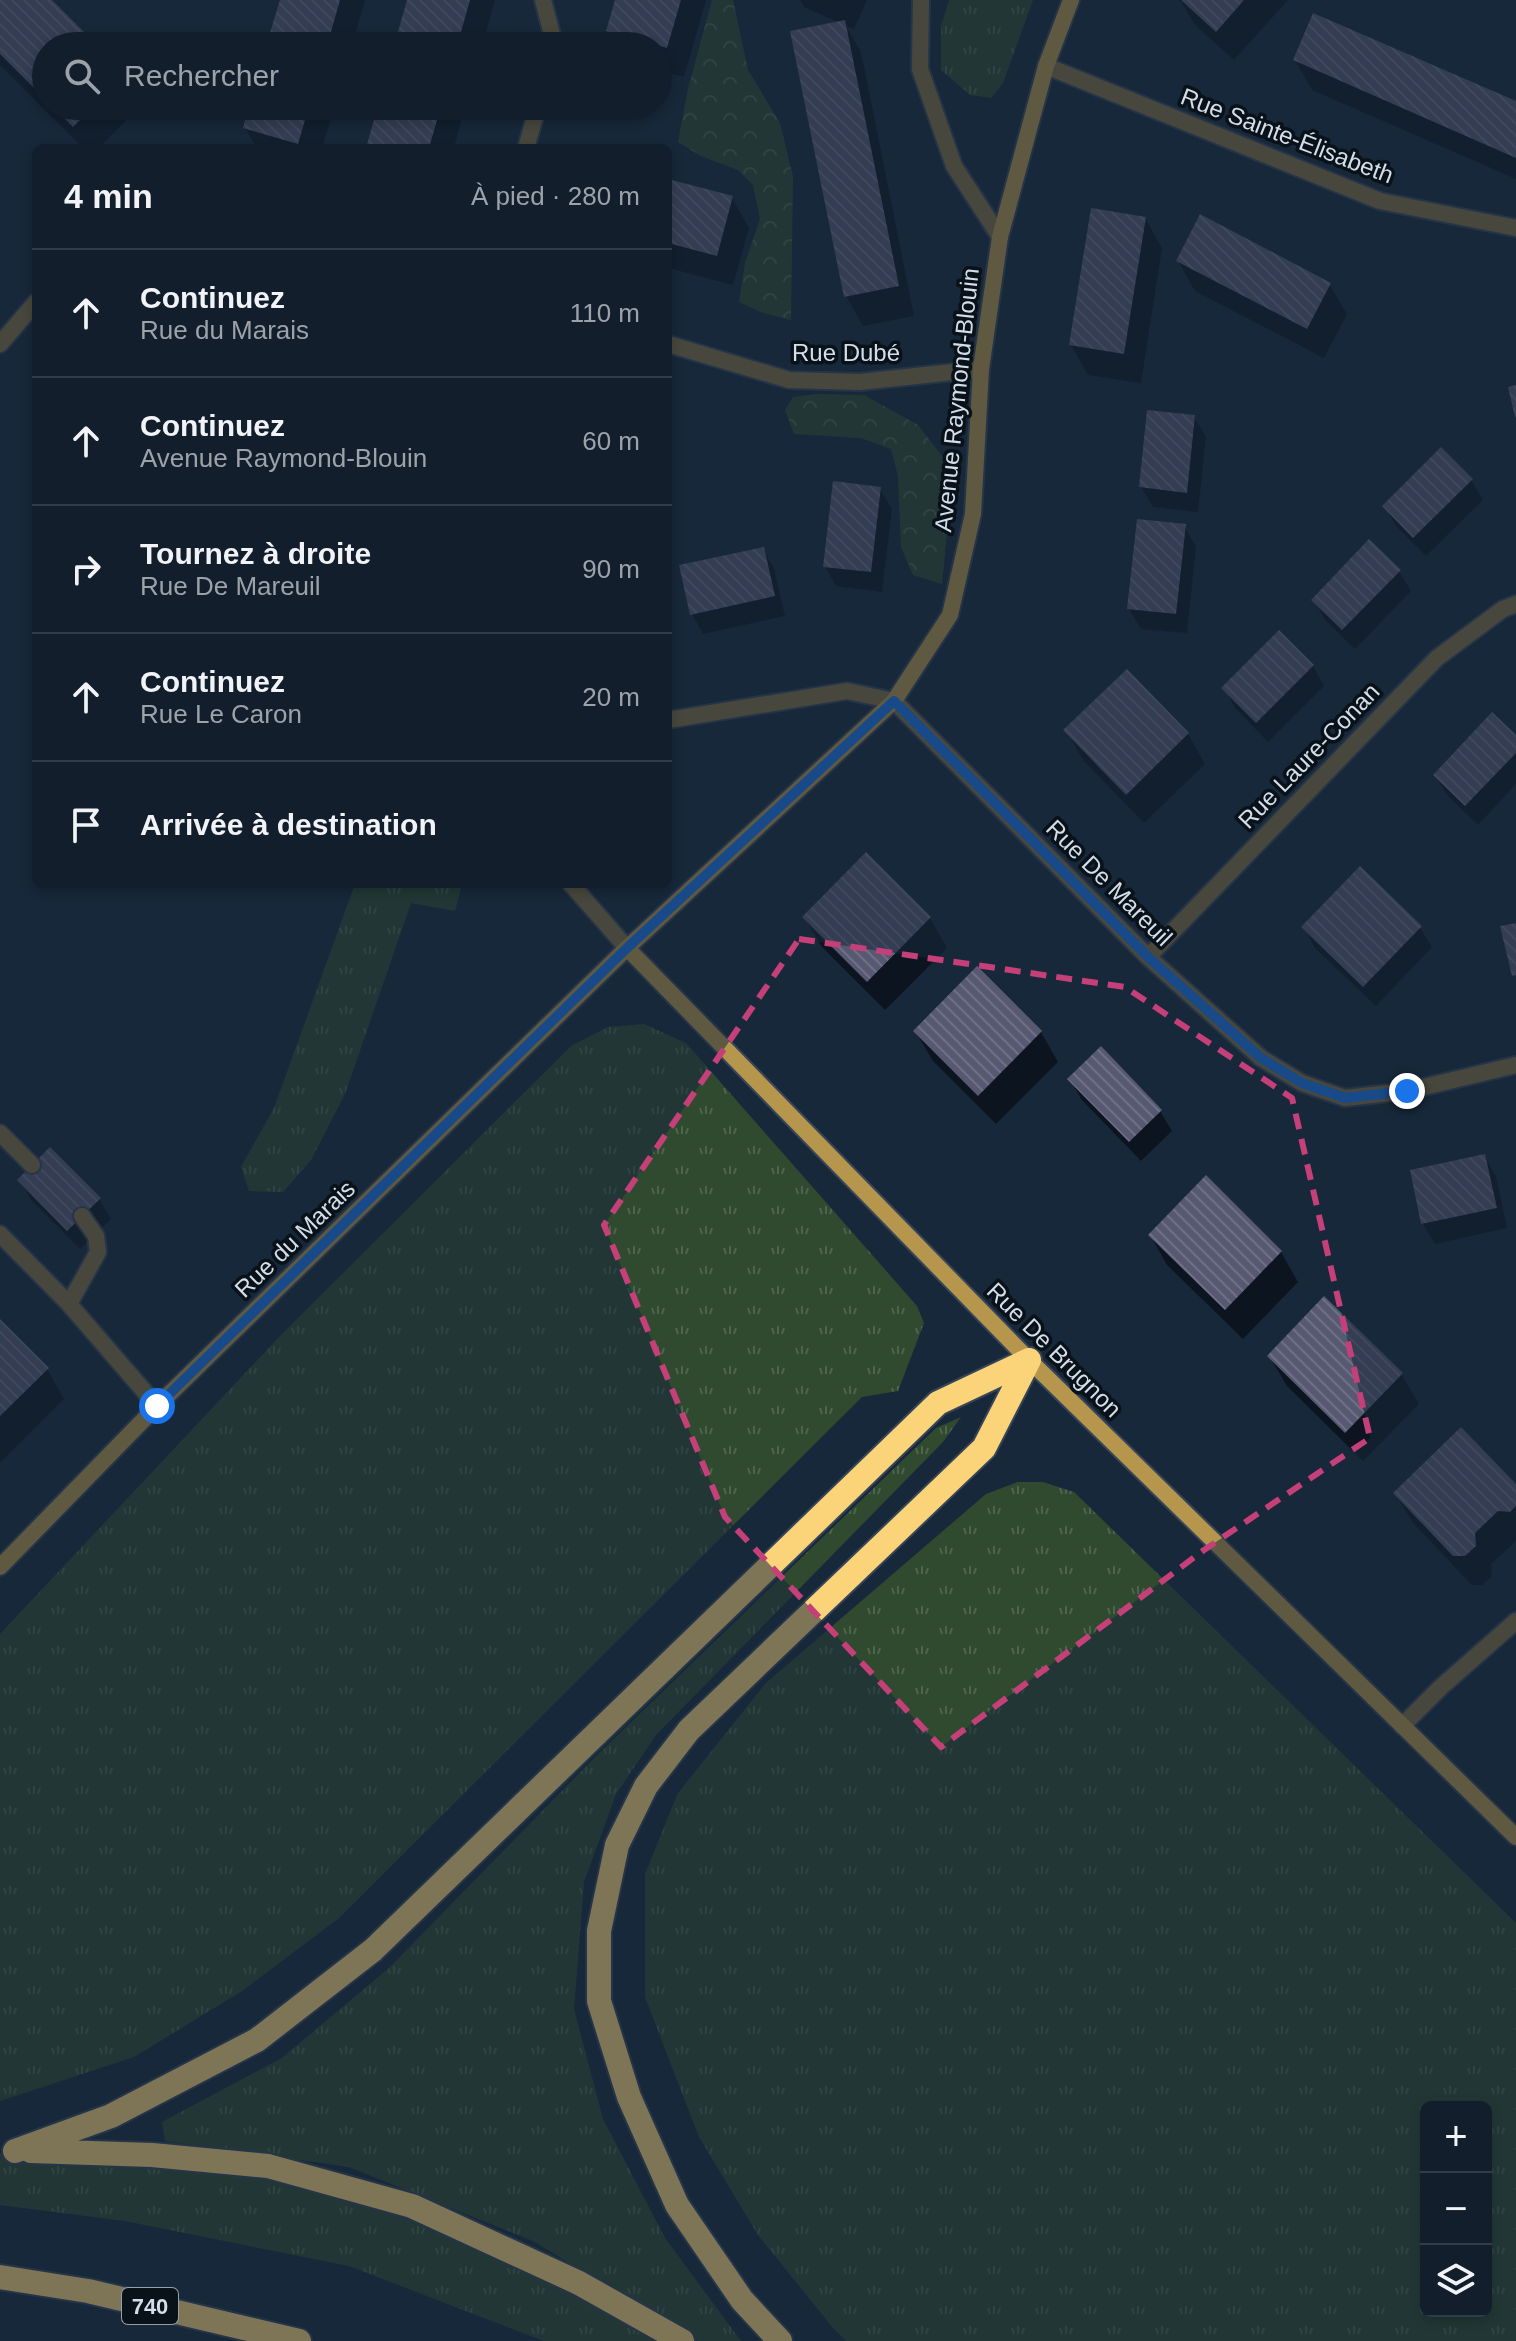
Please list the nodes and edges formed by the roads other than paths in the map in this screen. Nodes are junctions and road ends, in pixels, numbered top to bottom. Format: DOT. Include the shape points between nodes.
graph roads {
  1 [pos="543,0"];
  2 [pos="921,0"];
  3 [pos="1071,0"];
  4 [pos="551,32"];
  5 [pos="1046,66"];
  6 [pos="534,120"];
  7 [pos="527,144"];
  8 [pos="1516,228"];
  9 [pos="1000,237"];
  10 [pos="32,307"];
  11 [pos="0,344"];
  12 [pos="672,345"];
  13 [pos="981,369"];
  14 [pos="1516,604"];
  15 [pos="894,701"];
  16 [pos="672,719"];
  17 [pos="574,888"];
  18 [pos="627,948"];
  19 [pos="1148,957"];
  20 [pos="1516,1065"];
  21 [pos="0,1133"];
  22 [pos="32,1165"];
  23 [pos="82,1216"];
  24 [pos="0,1234"];
  25 [pos="69,1304"];
  26 [pos="1029,1360"];
  27 [pos="157,1406"];
  28 [pos="0,1567"];
  29 [pos="1516,1621"];
  30 [pos="1402,1726"];
  31 [pos="1516,1837"];
  32 [pos="8,2152"];
  33 [pos="0,2277"];
  34 [pos="299,2341"];
  35 [pos="682,2341"];
  36 [pos="780,2341"];
  1 -- 4 [label="street"];
  2 -- 9 [label="street" via="920,69 954,166"];
  3 -- 5 [label="street, Avenue Raymond-Blouin"];
  5 -- 8 [label="street, Rue Sainte-Élisabeth" via="1380,201"];
  5 -- 9 [label="street, Avenue Raymond-Blouin"];
  6 -- 7 [label="street"];
  9 -- 13 [label="street, Avenue Raymond-Blouin"];
  10 -- 11 [label="street"];
  12 -- 13 [label="street, Rue Dubé" via="789,380 860,382"];
  13 -- 15 [label="street, Avenue Raymond-Blouin" via="973,514 950,615"];
  14 -- 19 [label="street, Rue Laure-Conan" via="1437,658"];
  15 -- 16 [label="street" via="847,691"];
  15 -- 18 [label="street, Avenue Raymond-Blouin"];
  15 -- 19 [label="street, Rue De Mareuil"];
  17 -- 18 [label="street, Rue De Brugnon"];
  18 -- 26 [label="street, Rue De Brugnon"];
  18 -- 27 [label="street, Rue du Marais"];
  19 -- 20 [label="street, Rue De Mareuil" via="1261,1058 1302,1083 1345,1098 1407,1091"];
  21 -- 22 [label="street"];
  23 -- 25 [label="street" via="96,1236 98,1252"];
  24 -- 25 [label="street"];
  25 -- 27 [label="street"];
  26 -- 30 [label="street, Rue De Brugnon"];
  26 -- 32 [label="highway" via="938,1403 373,1950 257,2040 111,2116"];
  26 -- 36 [label="highway" via="984,1448 689,1730 646,1786 617,1845 599,1931 599,2001 629,2097 677,2205 742,2300"];
  27 -- 28 [label="street, Rue du Marais"];
  29 -- 30 [label="street"];
  30 -- 31 [label="street, Rue De Brugnon"];
  32 -- 35 [label="highway" via="152,2155 268,2166 412,2206 579,2283"];
  33 -- 34 [label="highway, 740" via="88,2291"];
}
